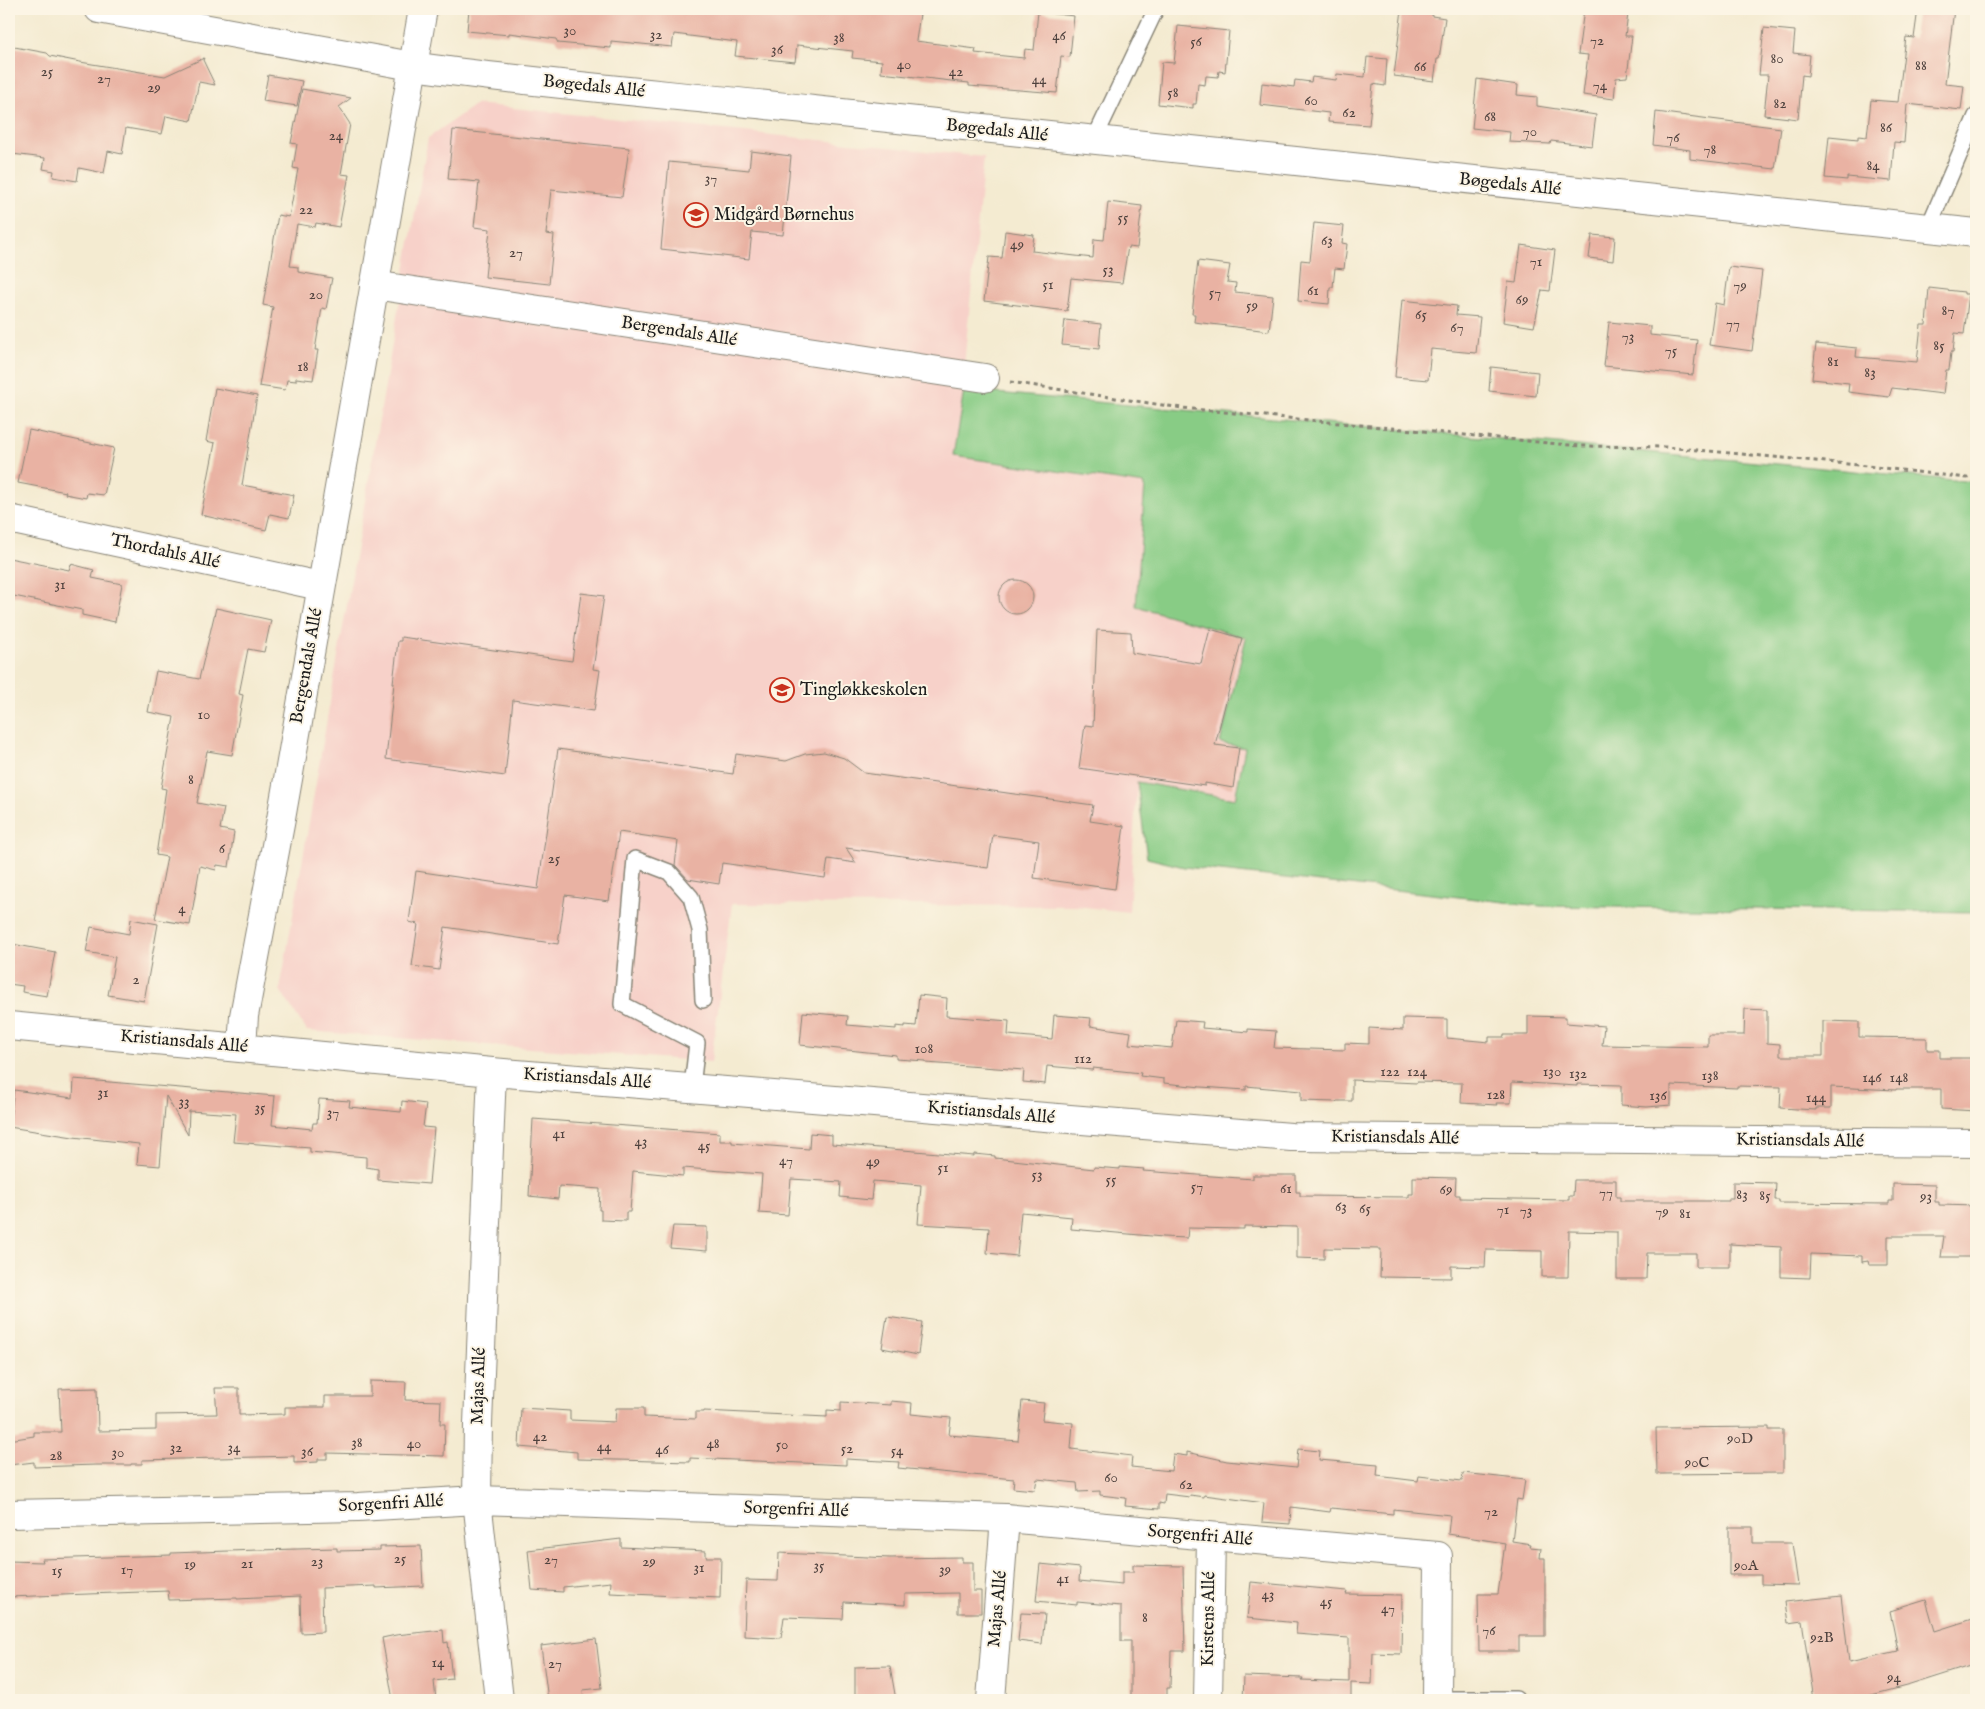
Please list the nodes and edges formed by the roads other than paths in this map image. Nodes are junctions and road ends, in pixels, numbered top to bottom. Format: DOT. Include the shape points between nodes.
graph roads {
  1 [pos="99,9"];
  2 [pos="423,9"];
  3 [pos="1156,9"];
  4 [pos="412,66"];
  5 [pos="1976,116"];
  6 [pos="1093,142"];
  7 [pos="1928,228"];
  8 [pos="1976,233"];
  9 [pos="374,285"];
  10 [pos="985,378"];
  11 [pos="9,519"];
  12 [pos="320,586"];
  13 [pos="703,1000"];
  14 [pos="9,1026"];
  15 [pos="242,1048"];
  16 [pos="492,1072"];
  17 [pos="692,1087"];
  18 [pos="1976,1143"];
  19 [pos="477,1500"];
  20 [pos="9,1514"];
  21 [pos="1006,1518"];
  22 [pos="1210,1537"];
  23 [pos="1516,1699"];
  24 [pos="499,1700"];
  25 [pos="990,1700"];
  26 [pos="1208,1700"];
  27 [pos="1437,1700"];
  1 -- 4 [label="street, Bøgedals Allé"];
  2 -- 4 [label="street, Bergendals Allé"];
  3 -- 6 [label="lane"];
  4 -- 6 [label="street, Bøgedals Allé"];
  4 -- 9 [label="street, Bergendals Allé"];
  5 -- 7 [label="lane"];
  6 -- 7 [label="street, Bøgedals Allé"];
  7 -- 8 [label="street, Bøgedals Allé"];
  9 -- 10 [label="street, Bergendals Allé"];
  9 -- 12 [label="street, Bergendals Allé"];
  11 -- 12 [label="street, Thordahls Allé"];
  12 -- 15 [label="street, Bergendals Allé" via="244,1016"];
  13 -- 17 [label="lane" via="700,930 691,897 669,872 635,859 622,1004 697,1043"];
  14 -- 15 [label="street, Kristiansdals Allé"];
  15 -- 16 [label="street, Kristiansdals Allé"];
  16 -- 17 [label="street, Kristiansdals Allé"];
  16 -- 19 [label="street, Majas Allé"];
  17 -- 18 [label="street, Kristiansdals Allé" via="1291,1137"];
  19 -- 20 [label="street, Sorgenfri Allé" via="358,1507"];
  19 -- 21 [label="street, Sorgenfri Allé"];
  19 -- 24 [label="street, Majas Allé"];
  21 -- 22 [label="street, Sorgenfri Allé"];
  21 -- 25 [label="street, Majas Allé"];
  22 -- 26 [label="street, Kirstens Allé"];
  22 -- 27 [label="street, Sorgenfri Allé" via="1438,1556"];
  23 -- 27 [label="lane"];
}
